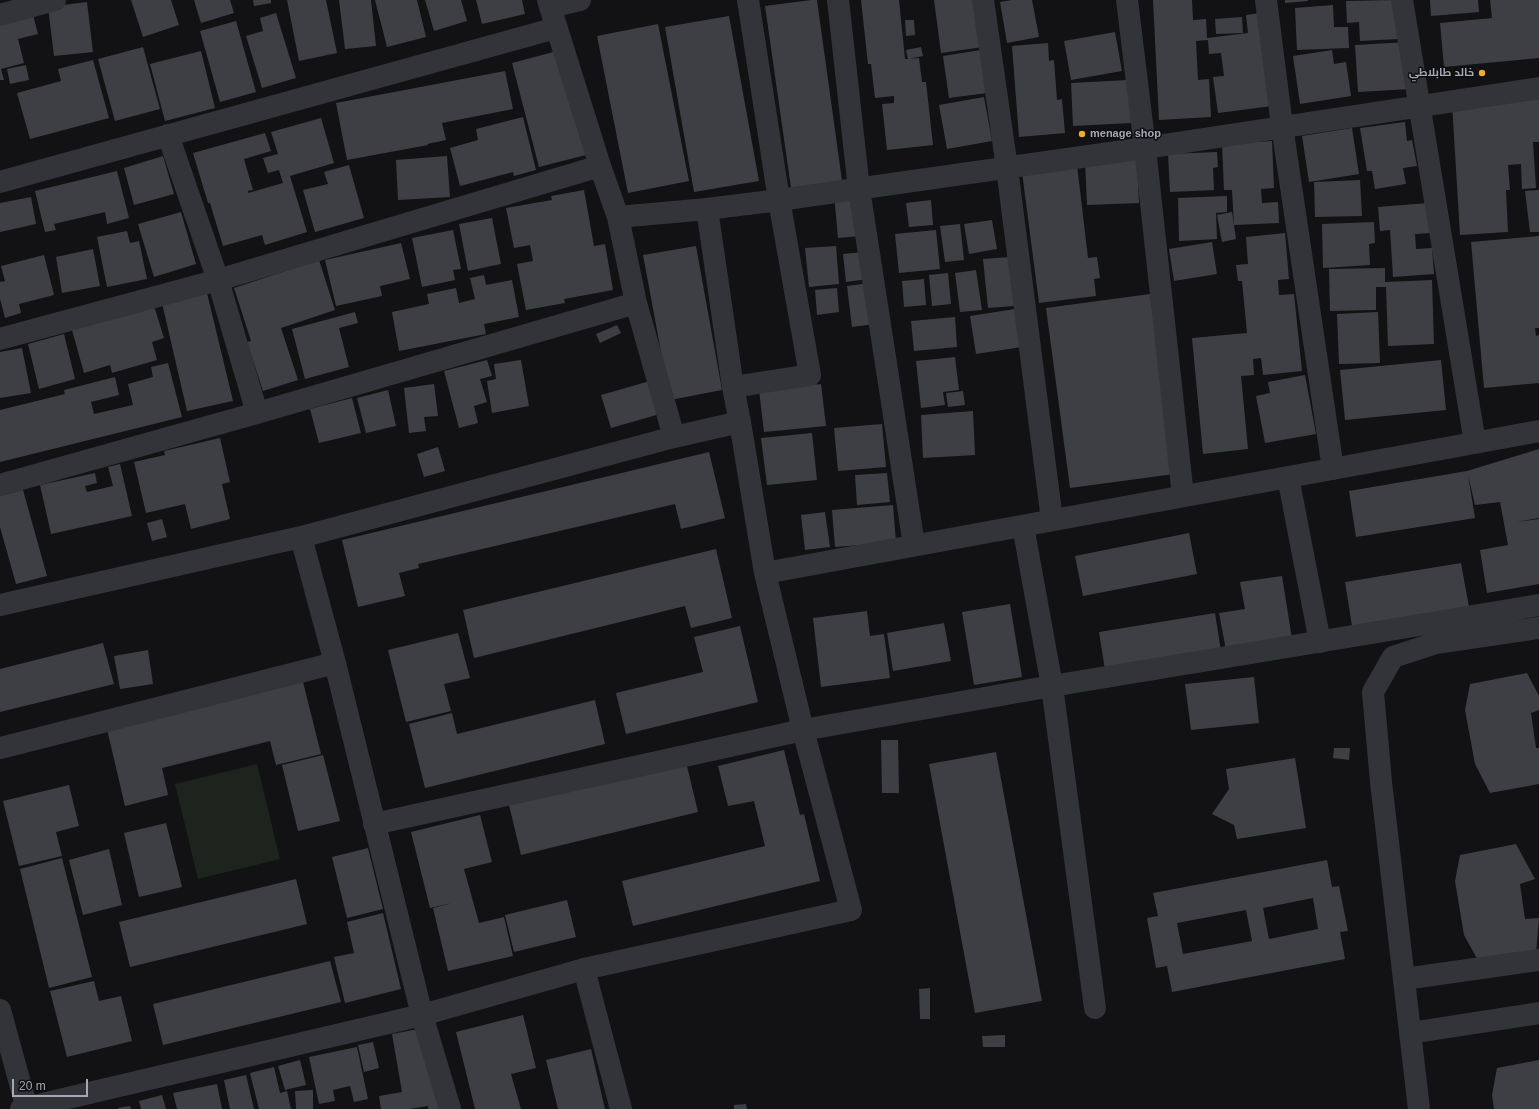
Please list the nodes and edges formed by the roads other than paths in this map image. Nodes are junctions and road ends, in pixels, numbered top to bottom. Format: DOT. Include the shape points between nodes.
graph roads {
  1 [pos="55,0"];
  2 [pos="580,0"];
  3 [pos="748,0"];
  4 [pos="838,0"];
  5 [pos="983,0"];
  6 [pos="1127,0"];
  7 [pos="1266,0"];
  8 [pos="1402,0"];
  9 [pos="549,3"];
  10 [pos="0,15"];
  11 [pos="556,28"];
  12 [pos="1539,88"];
  13 [pos="1419,106"];
  14 [pos="1282,126"];
  15 [pos="168,135"];
  16 [pos="1145,148"];
  17 [pos="600,166"];
  18 [pos="1007,168"];
  19 [pos="0,182"];
  20 [pos="859,189"];
  21 [pos="779,200"];
  22 [pos="707,209"];
  23 [pos="618,217"];
  24 [pos="218,280"];
  25 [pos="636,303"];
  26 [pos="0,339"];
  27 [pos="732,387"];
  28 [pos="256,413"];
  29 [pos="740,422"];
  30 [pos="1539,431"];
  31 [pos="674,437"];
  32 [pos="1475,443"];
  33 [pos="1333,469"];
  34 [pos="1288,477"];
  35 [pos="0,485"];
  36 [pos="1183,496"];
  37 [pos="1052,520"];
  38 [pos="1023,526"];
  39 [pos="301,537"];
  40 [pos="914,545"];
  41 [pos="765,573"];
  42 [pos="1539,604"];
  43 [pos="0,605"];
  44 [pos="1539,628"];
  45 [pos="1320,642"];
  46 [pos="334,663"];
  47 [pos="1052,686"];
  48 [pos="803,730"];
  49 [pos="0,748"];
  50 [pos="374,824"];
  51 [pos="1539,960"];
  52 [pos="584,969"];
  53 [pos="1404,979"];
  54 [pos="1095,1008"];
  55 [pos="0,1010"];
  56 [pos="1539,1012"];
  57 [pos="422,1015"];
  58 [pos="1410,1034"];
  59 [pos="25,1109"];
  60 [pos="450,1109"];
  61 [pos="621,1109"];
  62 [pos="1419,1109"];
  1 -- 10 [label="street"];
  2 -- 9 [label="street"];
  3 -- 21 [label="street"];
  4 -- 20 [label="street"];
  5 -- 18 [label="street"];
  6 -- 16 [label="street"];
  7 -- 14 [label="street"];
  8 -- 13 [label="street"];
  9 -- 11 [label="street"];
  11 -- 15 [label="street"];
  11 -- 17 [label="street"];
  12 -- 13 [label="street"];
  13 -- 14 [label="street"];
  13 -- 32 [label="street"];
  14 -- 16 [label="street"];
  14 -- 33 [label="street"];
  15 -- 19 [label="street"];
  15 -- 24 [label="street"];
  16 -- 18 [label="street"];
  16 -- 36 [label="street"];
  17 -- 23 [label="street"];
  17 -- 24 [label="street"];
  18 -- 20 [label="street"];
  18 -- 37 [label="street"];
  20 -- 21 [label="street"];
  20 -- 40 [label="street"];
  21 -- 22 [label="street"];
  21 -- 27 [label="street" via="810,375"];
  22 -- 23 [label="street"];
  22 -- 27 [label="street"];
  23 -- 25 [label="street"];
  24 -- 26 [label="street"];
  24 -- 28 [label="street"];
  25 -- 28 [label="street"];
  25 -- 31 [label="street"];
  27 -- 29 [label="street"];
  28 -- 35 [label="street"];
  29 -- 31 [label="street"];
  29 -- 41 [label="street"];
  30 -- 32 [label="street"];
  31 -- 39 [label="street"];
  32 -- 33 [label="street"];
  33 -- 34 [label="street"];
  34 -- 36 [label="street"];
  34 -- 45 [label="street"];
  36 -- 37 [label="street"];
  37 -- 38 [label="street"];
  38 -- 40 [label="street"];
  38 -- 47 [label="street"];
  39 -- 43 [label="street"];
  39 -- 46 [label="street"];
  40 -- 41 [label="street"];
  41 -- 48 [label="street"];
  42 -- 45 [label="street"];
  44 -- 53 [label="street" via="1436,643 1393,657 1373,692"];
  45 -- 47 [label="street"];
  46 -- 49 [label="street"];
  46 -- 50 [label="street"];
  47 -- 48 [label="street"];
  47 -- 54 [label="street"];
  48 -- 50 [label="street"];
  48 -- 52 [label="street" via="851,910"];
  50 -- 57 [label="street"];
  51 -- 53 [label="street"];
  52 -- 57 [label="street"];
  52 -- 61 [label="street"];
  53 -- 58 [label="street"];
  55 -- 59 [label="street"];
  56 -- 58 [label="street"];
  57 -- 59 [label="street"];
  57 -- 60 [label="street"];
  58 -- 62 [label="street"];
}
